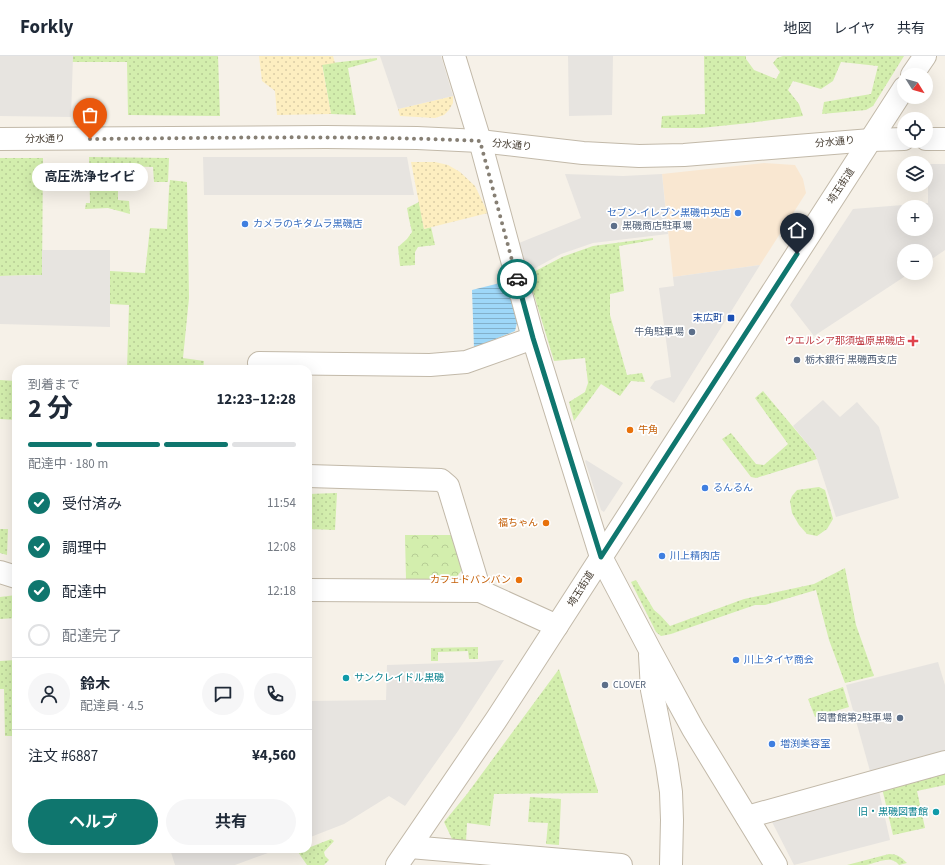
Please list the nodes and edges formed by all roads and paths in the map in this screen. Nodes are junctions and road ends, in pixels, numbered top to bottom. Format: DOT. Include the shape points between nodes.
graph roads {
  1 [pos="454,56"];
  2 [pos="925,56"];
  3 [pos="917,68"];
  4 [pos="897,99"];
  5 [pos="897,139"];
  6 [pos="933,139"];
  7 [pos="945,139"];
  8 [pos="0,140"];
  9 [pos="871,140"];
  10 [pos="480,141"];
  11 [pos="533,338"];
  12 [pos="259,363"];
  13 [pos="312,476"];
  14 [pos="601,557"];
  15 [pos="0,572"];
  16 [pos="12,576"];
  17 [pos="312,590"];
  18 [pos="480,591"];
  19 [pos="557,626"];
  20 [pos="650,650"];
  21 [pos="945,762"];
  22 [pos="746,816"];
  23 [pos="410,847"];
  24 [pos="397,865"];
  25 [pos="621,865"];
  26 [pos="671,865"];
  27 [pos="776,865"];
  1 -- 10 [label="street"];
  2 -- 3 [label="street"];
  4 -- 9 [label="street, 埼玉街道"];
  5 -- 9 [label="street, 分水通り"];
  6 -- 7 [label="street"];
  8 -- 10 [label="street, 分水通り" via="326,137"];
  9 -- 10 [label="street, 分水通り" via="684,155 639,156 583,153"];
  9 -- 14 [label="street, 埼玉街道"];
  10 -- 11 [label="street"];
  11 -- 12 [label="street" via="466,362 430,365"];
  11 -- 14 [label="street"];
  13 -- 18 [label="street" via="441,480 448,486"];
  14 -- 19 [label="street, 埼玉街道"];
  14 -- 20 [label="street"];
  15 -- 16 [label="street"];
  17 -- 18 [label="street"];
  18 -- 19 [label="street"];
  19 -- 23 [label="street, 埼玉街道"];
  20 -- 22 [label="street"];
  20 -- 26 [label="street" via="652,690 671,792"];
  21 -- 22 [label="street"];
  22 -- 27 [label="street"];
  23 -- 24 [label="street, 埼玉街道"];
  23 -- 25 [label="street"];
}
